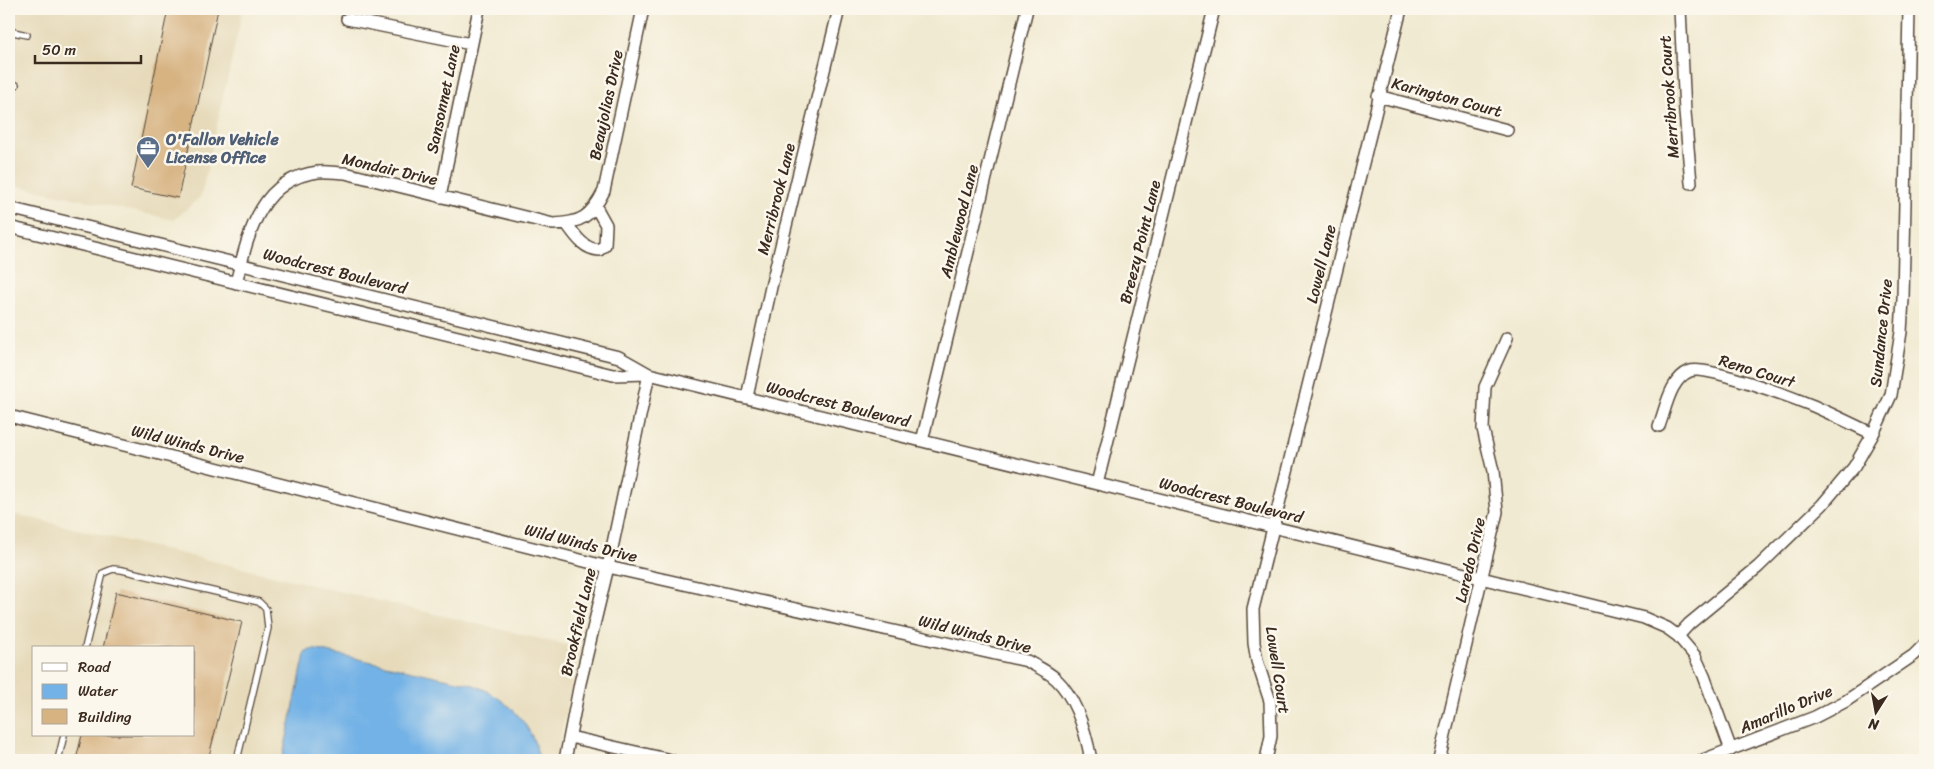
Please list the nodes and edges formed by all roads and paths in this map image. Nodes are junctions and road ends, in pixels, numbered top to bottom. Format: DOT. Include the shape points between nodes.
graph roads {
  1 [pos="479,9"];
  2 [pos="643,9"];
  3 [pos="839,9"];
  4 [pos="1027,9"];
  5 [pos="1214,9"];
  6 [pos="1401,9"];
  7 [pos="1680,9"];
  8 [pos="1909,9"];
  9 [pos="347,19"];
  10 [pos="9,31"];
  11 [pos="27,35"];
  12 [pos="472,44"];
  13 [pos="9,84"];
  14 [pos="16,85"];
  15 [pos="1378,96"];
  16 [pos="1507,130"];
  17 [pos="1692,183"];
  18 [pos="440,197"];
  19 [pos="596,207"];
  20 [pos="9,208"];
  21 [pos="566,224"];
  22 [pos="9,227"];
  23 [pos="241,264"];
  24 [pos="236,284"];
  25 [pos="1507,338"];
  26 [pos="649,374"];
  27 [pos="747,397"];
  28 [pos="9,416"];
  29 [pos="1659,426"];
  30 [pos="1873,434"];
  31 [pos="922,441"];
  32 [pos="1097,484"];
  33 [pos="1273,528"];
  34 [pos="608,567"];
  35 [pos="1482,578"];
  36 [pos="1678,636"];
  37 [pos="1925,644"];
  38 [pos="85,646"];
  39 [pos="64,736"];
  40 [pos="570,737"];
  41 [pos="1731,750"];
  42 [pos="58,760"];
  43 [pos="237,760"];
  44 [pos="565,760"];
  45 [pos="670,760"];
  46 [pos="1091,760"];
  47 [pos="1266,760"];
  48 [pos="1440,760"];
  49 [pos="1703,760"];
  1 -- 12 [label="street, Sansonnet Lane"];
  2 -- 19 [label="street, Beaujolias Drive" via="604,191"];
  3 -- 27 [label="street, Merribrook Lane"];
  4 -- 31 [label="street, Amblewood Lane"];
  5 -- 32 [label="street, Breezy Point Lane"];
  6 -- 15 [label="street, Lowell Lane"];
  7 -- 17 [label="street, Merribrook Court"];
  8 -- 30 [label="street, Sundance Drive" via="1901,332 1891,395"];
  9 -- 12 [label="street"];
  10 -- 11 [label="lane"];
  12 -- 18 [label="street, Sansonnet Lane"];
  13 -- 14 [label="lane"];
  15 -- 16 [label="street, Karington Court"];
  15 -- 33 [label="street, Lowell Lane"];
  18 -- 21 [label="street, Mondair Drive" via="553,224"];
  18 -- 23 [label="street, Mondair Drive" via="345,173 318,172 292,180 269,197 254,221"];
  19 -- 21 [label="street" via="583,219"];
  19 -- 21 [label="street" via="606,224 605,245 600,250 592,250 580,242"];
  20 -- 23 [label="street, Woodcrest Boulevard"];
  22 -- 24 [label="street, Woodcrest Boulevard"];
  23 -- 24 [label="street, Mondair Drive"];
  23 -- 26 [label="street, Woodcrest Boulevard" via="619,357"];
  24 -- 26 [label="street, Woodcrest Boulevard" via="613,375"];
  25 -- 35 [label="street, Laredo Drive" via="1485,387 1483,429 1493,471 1497,512"];
  26 -- 27 [label="street, Woodcrest Boulevard"];
  26 -- 34 [label="street, Brookfield Lane"];
  27 -- 31 [label="street, Woodcrest Boulevard"];
  28 -- 34 [label="street, Wild Winds Drive"];
  29 -- 30 [label="street, Reno Court" via="1676,380 1691,370 1731,377 1810,405"];
  30 -- 36 [label="street, Sundance Drive" via="1854,467 1822,505 1758,567 1688,624"];
  31 -- 32 [label="street, Woodcrest Boulevard"];
  32 -- 33 [label="street, Woodcrest Boulevard"];
  33 -- 35 [label="street, Woodcrest Boulevard"];
  33 -- 47 [label="street, Lowell Court" via="1254,609 1257,662 1270,701 1271,736"];
  34 -- 40 [label="street, Brookfield Lane"];
  34 -- 46 [label="street, Wild Winds Drive" via="1027,661 1056,679 1069,697 1087,738"];
  35 -- 36 [label="street, Woodcrest Boulevard" via="1644,618"];
  35 -- 48 [label="street, Laredo Drive"];
  36 -- 41 [label="street, Woodcrest Boulevard" via="1695,656"];
  37 -- 41 [label="street, Amarillo Drive" via="1846,701"];
  38 -- 43 [label="lane" via="103,573 113,569 259,602 266,609 268,628"];
  39 -- 42 [label="lane"];
  40 -- 44 [label="street, Brookfield Lane"];
  40 -- 45 [label="street"];
  41 -- 49 [label="street, Amarillo Drive"];
}
